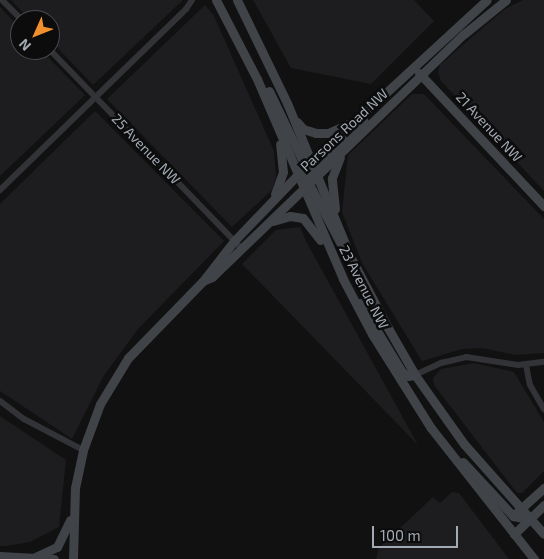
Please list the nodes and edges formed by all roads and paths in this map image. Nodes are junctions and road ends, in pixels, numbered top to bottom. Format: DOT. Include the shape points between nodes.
graph roads {
  1 [pos="2,0"];
  2 [pos="192,0"];
  3 [pos="216,0"];
  4 [pos="237,0"];
  5 [pos="487,0"];
  6 [pos="506,0"];
  7 [pos="12,10"];
  8 [pos="246,55"];
  9 [pos="60,60"];
  10 [pos="413,67"];
  11 [pos="421,76"];
  12 [pos="388,91"];
  13 [pos="96,98"];
  14 [pos="292,116"];
  15 [pos="357,119"];
  16 [pos="362,133"];
  17 [pos="307,175"];
  18 [pos="0,190"];
  19 [pos="544,206"];
  20 [pos="255,219"];
  21 [pos="257,234"];
  22 [pos="342,238"];
  23 [pos="234,241"];
  24 [pos="243,246"];
  25 [pos="350,256"];
  26 [pos="203,281"];
  27 [pos="345,283"];
  28 [pos="544,362"];
  29 [pos="526,365"];
  30 [pos="415,375"];
  31 [pos="0,401"];
  32 [pos="544,409"];
  33 [pos="431,428"];
  34 [pos="83,450"];
  35 [pos="544,488"];
  36 [pos="544,505"];
  37 [pos="73,510"];
  38 [pos="517,512"];
  39 [pos="529,519"];
  40 [pos="505,524"];
  41 [pos="514,534"];
  42 [pos="544,534"];
  43 [pos="0,556"];
  44 [pos="33,558"];
  45 [pos="54,559"];
  46 [pos="73,559"];
  47 [pos="534,559"];
  1 -- 7 [label="street"];
  2 -- 13 [label="street"];
  3 -- 8 [label="main road"];
  4 -- 14 [label="main road, 23 Avenue NW"];
  5 -- 10 [label="main road, Parsons Road NW"];
  6 -- 11 [label="main road, Parsons Road NW"];
  8 -- 17 [label="main road" via="266,86"];
  8 -- 20 [label="main road" via="278,136 284,164 277,191"];
  9 -- 13 [label="street, 25 Avenue NW"];
  10 -- 11 [label="main road, 21 Avenue NW"];
  10 -- 12 [label="main road, Parsons Road NW"];
  11 -- 16 [label="main road, Parsons Road NW"];
  11 -- 19 [label="main road, 21 Avenue NW"];
  12 -- 15 [label="main road, Parsons Road NW"];
  12 -- 17 [label="main road" via="377,108"];
  13 -- 18 [label="street"];
  13 -- 23 [label="street, 25 Avenue NW"];
  14 -- 15 [label="main road" via="304,129 316,133 333,131"];
  14 -- 17 [label="main road, 23 Avenue NW"];
  15 -- 17 [label="main road, Parsons Road NW"];
  16 -- 17 [label="main road, Parsons Road NW"];
  16 -- 22 [label="main road" via="340,157 332,178 332,196"];
  17 -- 20 [label="main road, Parsons Road NW"];
  17 -- 21 [label="main road, Parsons Road NW"];
  17 -- 22 [label="main road, 23 Avenue NW"];
  17 -- 24 [label="main road"];
  17 -- 25 [label="main road" via="333,234"];
  17 -- 27 [label="main road, 23 Avenue NW"];
  20 -- 23 [label="main road, Parsons Road NW"];
  21 -- 24 [label="main road, Parsons Road NW"];
  21 -- 27 [label="main road" via="281,217 302,218 317,233"];
  22 -- 25 [label="main road, 23 Avenue NW"];
  23 -- 24 [label="street, 25 Avenue NW"];
  23 -- 26 [label="main road, Parsons Road NW"];
  24 -- 26 [label="main road, Parsons Road NW" via="212,277"];
  25 -- 30 [label="main road, 23 Avenue NW"];
  26 -- 34 [label="main road, Parsons Road NW" via="121,367 100,404"];
  27 -- 30 [label="main road" via="368,313 402,372 408,376"];
  27 -- 33 [label="main road, 23 Avenue NW" via="394,371"];
  28 -- 29 [label="street"];
  29 -- 30 [label="street" via="466,357 441,362"];
  29 -- 32 [label="street" via="530,385"];
  30 -- 38 [label="main road, 23 Avenue NW"];
  31 -- 34 [label="street" via="24,420"];
  33 -- 38 [label="main road"];
  33 -- 40 [label="main road, 23 Avenue NW"];
  34 -- 37 [label="main road, Parsons Road NW"];
  35 -- 38 [label="main road"];
  36 -- 39 [label="main road"];
  37 -- 44 [label="main road" via="57,546"];
  37 -- 46 [label="main road, Parsons Road NW"];
  38 -- 39 [label="main road, 23 Avenue NW"];
  38 -- 40 [label="main road"];
  39 -- 41 [label="main road"];
  39 -- 42 [label="main road, 23 Avenue NW"];
  40 -- 41 [label="main road, 23 Avenue NW"];
  41 -- 47 [label="main road, 23 Avenue NW"];
  43 -- 44 [label="main road"];
  44 -- 45 [label="main road"];
}
